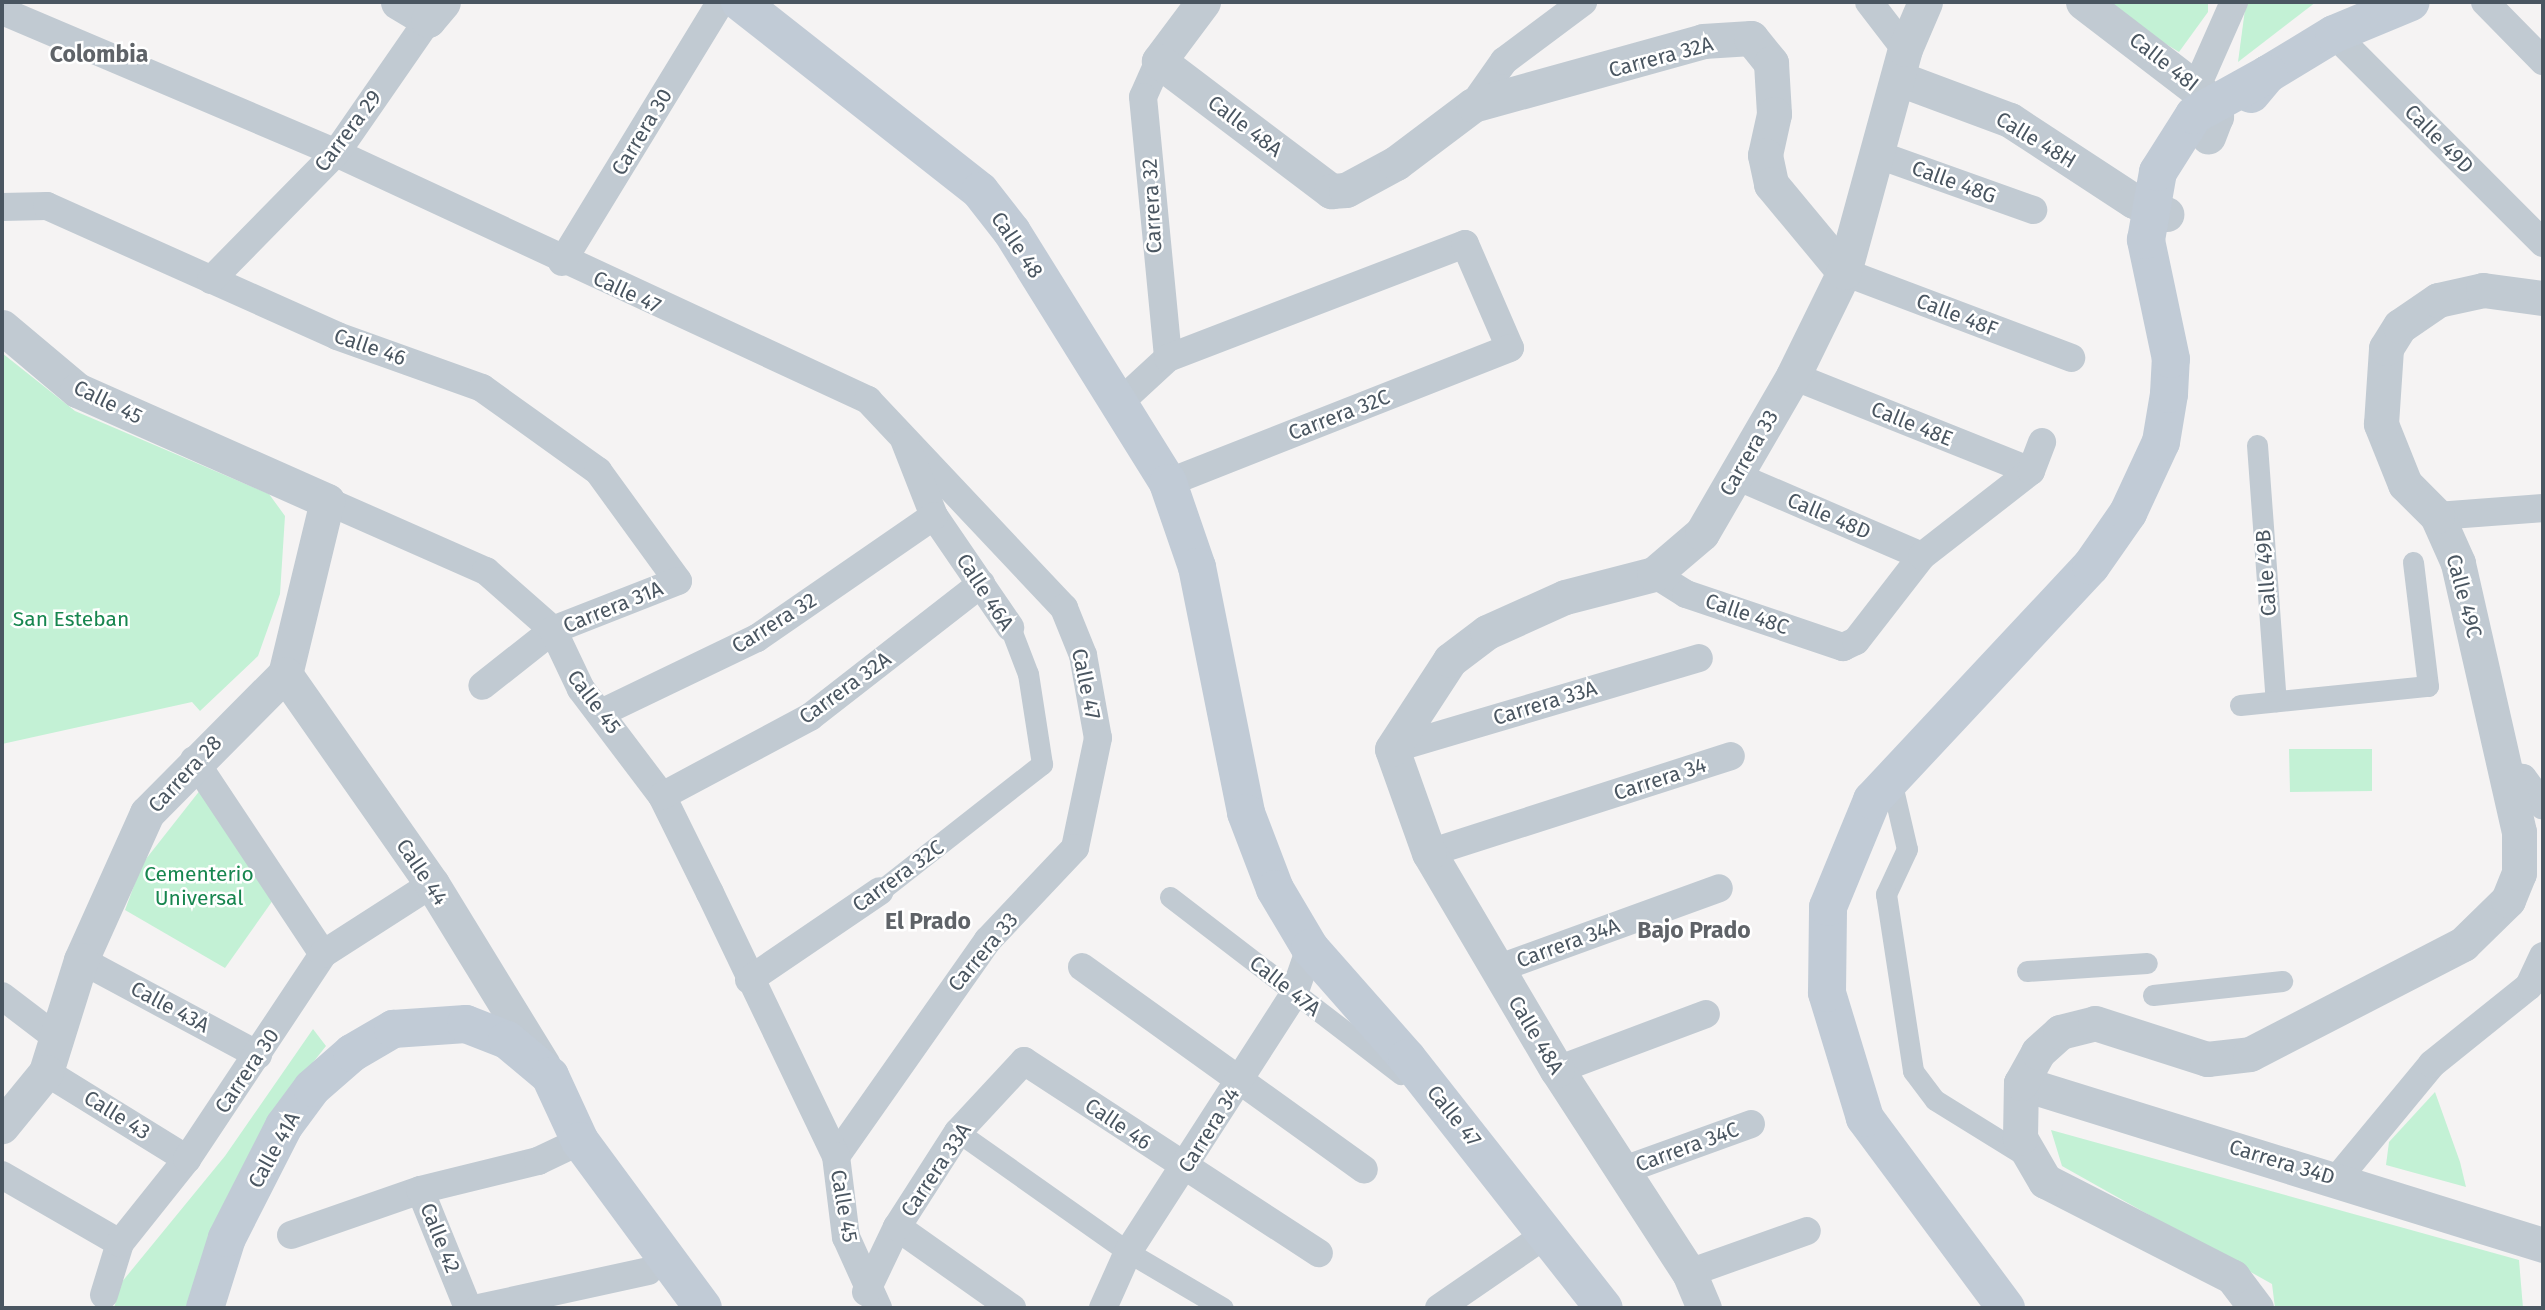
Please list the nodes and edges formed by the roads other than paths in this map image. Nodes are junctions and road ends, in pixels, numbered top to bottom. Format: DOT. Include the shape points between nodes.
graph roads {
  1 [pos="398,2"];
  2 [pos="721,2"];
  3 [pos="740,2"];
  4 [pos="1203,2"];
  5 [pos="1583,2"];
  6 [pos="1869,2"];
  7 [pos="1925,2"];
  8 [pos="2083,2"];
  9 [pos="2234,2"];
  10 [pos="2411,2"];
  11 [pos="2485,2"];
  12 [pos="435,11"];
  13 [pos="3,14"];
  14 [pos="2334,34"];
  15 [pos="1159,61"];
  16 [pos="2543,61"];
  17 [pos="1903,64"];
  18 [pos="1473,105"];
  19 [pos="2206,108"];
  20 [pos="336,153"];
  21 [pos="1876,154"];
  22 [pos="1331,191"];
  23 [pos="2,207"];
  24 [pos="2033,211"];
  25 [pos="2155,221"];
  26 [pos="2543,243"];
  27 [pos="562,262"];
  28 [pos="1844,272"];
  29 [pos="211,280"];
  30 [pos="2543,299"];
  31 [pos="2,327"];
  32 [pos="1168,358"];
  33 [pos="2071,358"];
  34 [pos="1793,376"];
  35 [pos="1117,405"];
  36 [pos="901,429"];
  37 [pos="2042,442"];
  38 [pos="2257,445"];
  39 [pos="2031,471"];
  40 [pos="1736,476"];
  41 [pos="1168,483"];
  42 [pos="327,501"];
  43 [pos="2543,508"];
  44 [pos="934,516"];
  45 [pos="2437,516"];
  46 [pos="1923,556"];
  47 [pos="2413,562"];
  48 [pos="1197,567"];
  49 [pos="1654,574"];
  50 [pos="678,581"];
  51 [pos="981,584"];
  52 [pos="1010,627"];
  53 [pos="553,630"];
  54 [pos="1699,657"];
  55 [pos="285,674"];
  56 [pos="482,686"];
  57 [pos="2276,701"];
  58 [pos="2240,705"];
  59 [pos="603,712"];
  60 [pos="1098,738"];
  61 [pos="1392,749"];
  62 [pos="1731,756"];
  63 [pos="194,760"];
  64 [pos="1042,764"];
  65 [pos="2508,775"];
  66 [pos="1890,776"];
  67 [pos="662,796"];
  68 [pos="2543,806"];
  69 [pos="1429,853"];
  70 [pos="432,884"];
  71 [pos="1719,888"];
  72 [pos="880,891"];
  73 [pos="1170,897"];
  74 [pos="1310,948"];
  75 [pos="323,954"];
  76 [pos="2543,956"];
  77 [pos="81,960"];
  78 [pos="2147,963"];
  79 [pos="1082,967"];
  80 [pos="1497,969"];
  81 [pos="2027,971"];
  82 [pos="749,981"];
  83 [pos="2282,981"];
  84 [pos="1294,994"];
  85 [pos="2153,995"];
  86 [pos="2,996"];
  87 [pos="1706,1014"];
  88 [pos="393,1030"];
  89 [pos="57,1038"];
  90 [pos="258,1055"];
  91 [pos="1024,1061"];
  92 [pos="1557,1070"];
  93 [pos="46,1072"];
  94 [pos="1401,1074"];
  95 [pos="550,1076"];
  96 [pos="1239,1082"];
  97 [pos="2021,1083"];
  98 [pos="1751,1124"];
  99 [pos="2,1126"];
  100 [pos="958,1132"];
  101 [pos="580,1141"];
  102 [pos="836,1156"];
  103 [pos="2027,1157"];
  104 [pos="187,1159"];
  105 [pos="1185,1169"];
  106 [pos="1364,1170"];
  107 [pos="1624,1170"];
  108 [pos="2,1175"];
  109 [pos="2337,1179"];
  110 [pos="431,1186"];
  111 [pos="897,1227"];
  112 [pos="1807,1231"];
  113 [pos="1548,1233"];
  114 [pos="291,1235"];
  115 [pos="120,1243"];
  116 [pos="2543,1245"];
  117 [pos="1128,1252"];
  118 [pos="1319,1253"];
  119 [pos="648,1270"];
  120 [pos="1689,1273"];
  121 [pos="104,1295"];
  122 [pos="872,1300"];
  123 [pos="205,1308"];
  124 [pos="468,1308"];
  125 [pos="478,1308"];
  126 [pos="703,1308"];
  127 [pos="1012,1308"];
  128 [pos="1103,1308"];
  129 [pos="1223,1308"];
  130 [pos="1439,1308"];
  131 [pos="1604,1308"];
  132 [pos="1704,1308"];
  133 [pos="2006,1308"];
  134 [pos="2256,1308"];
  1 -- 12 [label="street"];
  2 -- 27 [label="street, Carrera 30"];
  3 -- 35 [label="main road, Calle 48" via="980,191 1012,232"];
  4 -- 15 [label="street, Carrera 32"];
  5 -- 18 [label="street, Carrera 32A" via="1504,61"];
  6 -- 17 [label="street"];
  7 -- 17 [label="street, Carrera 33"];
  8 -- 19 [label="street, Calle 48I"];
  9 -- 19 [label="street"];
  10 -- 14 [label="main road"];
  11 -- 16 [label="street"];
  12 -- 20 [label="street, Carrera 29"];
  13 -- 20 [label="street, Calle 47"];
  14 -- 19 [label="main road"];
  14 -- 26 [label="street, Calle 49D"];
  15 -- 22 [label="street, Calle 48A"];
  15 -- 32 [label="street, Carrera 32" via="1143,97"];
  17 -- 21 [label="street, Carrera 33"];
  17 -- 25 [label="street, Calle 48H" via="2010,120"];
  18 -- 22 [label="street, Carrera 32A" via="1396,163 1346,190"];
  18 -- 28 [label="street, Carrera 32A" via="1703,41 1751,38 1771,64 1773,114 1765,155 1771,184"];
  19 -- 25 [label="main road" via="2185,168"];
  20 -- 27 [label="street, Calle 47"];
  20 -- 29 [label="street, Carrera 29"];
  21 -- 24 [label="street, Calle 48G"];
  21 -- 28 [label="street, Carrera 33"];
  23 -- 29 [label="street, Calle 46" via="47,206"];
  25 -- 66 [label="main road" via="2171,374 2161,442 2140,490 2091,566"];
  27 -- 36 [label="street, Calle 47" via="868,400"];
  28 -- 33 [label="street, Calle 48F"];
  28 -- 34 [label="street, Carrera 33"];
  29 -- 50 [label="street, Calle 46" via="337,336 482,388 598,471"];
  30 -- 45 [label="street, Calle 49C" via="2483,290 2438,300 2400,326 2386,348 2381,424 2405,484"];
  31 -- 42 [label="street, Calle 45" via="77,390"];
  32 -- 35 [label="street"];
  32 -- 41 [label="street, Carrera 32C" via="1465,244 1510,348"];
  34 -- 39 [label="street, Calle 48E"];
  34 -- 40 [label="street, Carrera 33"];
  35 -- 41 [label="main road, Calle 48"];
  36 -- 44 [label="street, Calle 46A"];
  36 -- 60 [label="street, Calle 47" via="1064,608 1083,655"];
  37 -- 39 [label="street"];
  38 -- 57 [label="street, Calle 49B"];
  39 -- 46 [label="street"];
  40 -- 46 [label="street, Calle 48D"];
  40 -- 49 [label="street, Carrera 33" via="1702,533"];
  41 -- 48 [label="main road, Calle 48"];
  42 -- 53 [label="street, Calle 45" via="486,571"];
  42 -- 55 [label="street"];
  43 -- 45 [label="street"];
  44 -- 51 [label="street, Calle 46A"];
  44 -- 59 [label="street, Carrera 32" via="757,638"];
  45 -- 65 [label="street, Calle 49C" via="2458,563"];
  46 -- 49 [label="street, Calle 48C" via="1856,641 1843,647 1686,594"];
  47 -- 57 [label="street, Calle 49C" via="2428,686"];
  48 -- 74 [label="main road, Calle 47" via="1246,813 1275,889"];
  49 -- 61 [label="street, Carrera 33" via="1565,597 1487,632 1450,660"];
  50 -- 53 [label="street, Carrera 31A"];
  51 -- 52 [label="street, Calle 46A"];
  51 -- 67 [label="street, Carrera 32A" via="810,717"];
  52 -- 64 [label="street, Calle 46A" via="1028,674"];
  53 -- 56 [label="street, Carrera 31A"];
  53 -- 59 [label="street, Calle 45" via="576,681"];
  54 -- 61 [label="street, Carrera 33A"];
  55 -- 63 [label="street, Carrera 28"];
  55 -- 70 [label="street, Calle 44"];
  57 -- 58 [label="street"];
  59 -- 67 [label="street, Calle 45"];
  60 -- 102 [label="street, Carrera 33" via="1075,848 988,940"];
  61 -- 69 [label="street, Calle 48A"];
  62 -- 69 [label="street, Carrera 34"];
  63 -- 75 [label="street"];
  63 -- 77 [label="street, Carrera 28" via="147,813"];
  64 -- 72 [label="street, Carrera 32C"];
  65 -- 68 [label="street" via="2523,778"];
  65 -- 97 [label="street, Calle 49C" via="2521,852 2512,886 2496,917 2463,944 2250,1054 2207,1059 2095,1023 2060,1032 2038,1052"];
  66 -- 103 [label="street" via="1907,849 1886,894 1913,1071 1936,1101"];
  66 -- 133 [label="main road" via="1855,828 1836,880 1824,936 1826,993 1843,1058 1875,1138"];
  67 -- 82 [label="street, Calle 45"];
  69 -- 80 [label="street, Calle 48A"];
  70 -- 75 [label="street, Carrera 30"];
  70 -- 95 [label="street, Calle 44"];
  71 -- 80 [label="street, Carrera 34A"];
  72 -- 82 [label="street, Carrera 32C"];
  73 -- 84 [label="street, Calle 47A"];
  74 -- 84 [label="street, Carrera 34"];
  74 -- 113 [label="main road, Calle 47"];
  75 -- 90 [label="street, Carrera 30"];
  76 -- 109 [label="street" via="2529,986 2432,1064"];
  77 -- 89 [label="street, Carrera 28"];
  77 -- 90 [label="street, Calle 43A"];
  78 -- 81 [label="street"];
  79 -- 96 [label="street"];
  80 -- 92 [label="street, Calle 48A"];
  82 -- 102 [label="street, Calle 45"];
  83 -- 85 [label="street"];
  84 -- 94 [label="street, Calle 47A"];
  84 -- 96 [label="street, Carrera 34"];
  86 -- 89 [label="street"];
  87 -- 92 [label="street"];
  88 -- 95 [label="main road, Calle 44" via="466,1024 507,1040"];
  88 -- 123 [label="main road, Calle 41A" via="352,1053 284,1126 228,1238"];
  89 -- 93 [label="street, Carrera 28"];
  90 -- 104 [label="street, Carrera 30"];
  91 -- 100 [label="street, Carrera 33A"];
  91 -- 105 [label="street, Calle 46"];
  92 -- 107 [label="street, Calle 48A"];
  93 -- 99 [label="street, Carrera 28"];
  93 -- 104 [label="street, Calle 43"];
  95 -- 101 [label="main road, Calle 44"];
  96 -- 105 [label="street, Carrera 34"];
  96 -- 106 [label="street"];
  97 -- 103 [label="street" via="2018,1121"];
  97 -- 109 [label="street, Carrera 34D"];
  98 -- 107 [label="street, Carrera 34C"];
  100 -- 111 [label="street, Carrera 33A"];
  100 -- 117 [label="street"];
  101 -- 110 [label="street" via="538,1161"];
  101 -- 126 [label="main road, Calle 44"];
  102 -- 122 [label="street, Calle 45" via="846,1237"];
  103 -- 134 [label="street" via="2053,1186 2233,1277"];
  104 -- 115 [label="street, Carrera 30"];
  105 -- 117 [label="street, Carrera 34"];
  105 -- 118 [label="street, Calle 46"];
  107 -- 120 [label="street, Calle 48A"];
  108 -- 115 [label="street"];
  109 -- 116 [label="street, Carrera 34D"];
  110 -- 114 [label="street"];
  110 -- 124 [label="street, Calle 42"];
  111 -- 122 [label="street, Carrera 33A"];
  111 -- 127 [label="street"];
  112 -- 120 [label="street"];
  113 -- 130 [label="street"];
  113 -- 131 [label="main road, Calle 47"];
  115 -- 121 [label="street, Carrera 30"];
  117 -- 128 [label="street, Carrera 34"];
  117 -- 129 [label="street"];
  119 -- 125 [label="street"];
  120 -- 132 [label="street, Calle 48A"];
}
